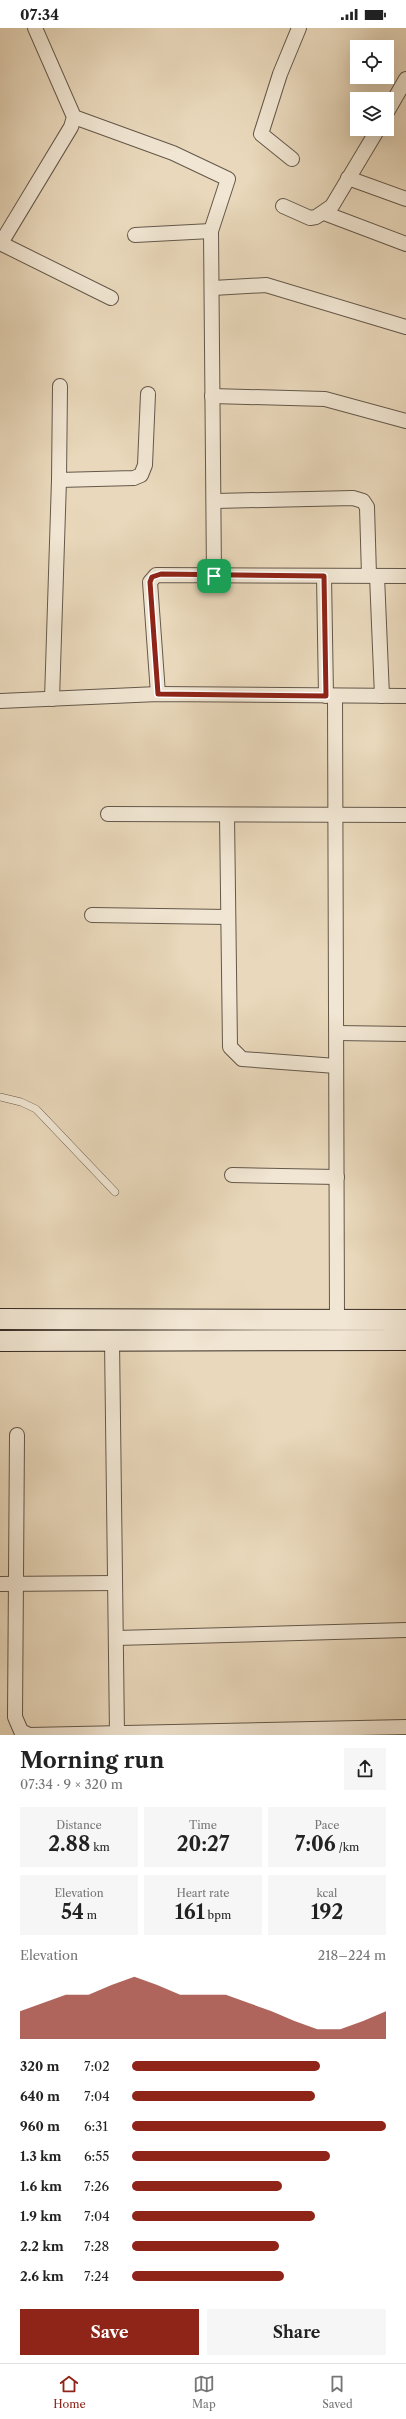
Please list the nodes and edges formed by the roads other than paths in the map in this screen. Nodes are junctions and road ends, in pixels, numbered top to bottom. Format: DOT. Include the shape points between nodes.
graph roads {
  1 [pos="35,28"];
  2 [pos="299,28"];
  3 [pos="406,79"];
  4 [pos="394,100"];
  5 [pos="74,117"];
  6 [pos="374,136"];
  7 [pos="292,159"];
  8 [pos="348,178"];
  9 [pos="406,199"];
  10 [pos="283,206"];
  11 [pos="324,213"];
  12 [pos="211,231"];
  13 [pos="135,235"];
  14 [pos="0,243"];
  15 [pos="406,244"];
  16 [pos="214,288"];
  17 [pos="111,298"];
  18 [pos="406,327"];
  19 [pos="60,386"];
  20 [pos="148,394"];
  21 [pos="212,396"];
  22 [pos="406,421"];
  23 [pos="59,480"];
  24 [pos="214,501"];
  25 [pos="214,576"];
  26 [pos="324,576"];
  27 [pos="373,576"];
  28 [pos="406,576"];
  29 [pos="158,694"];
  30 [pos="330,696"];
  31 [pos="382,696"];
  32 [pos="406,696"];
  33 [pos="52,699"];
  34 [pos="0,701"];
  35 [pos="108,814"];
  36 [pos="227,815"];
  37 [pos="406,815"];
  38 [pos="336,816"];
  39 [pos="92,915"];
  40 [pos="228,917"];
  41 [pos="337,1033"];
  42 [pos="406,1034"];
  43 [pos="336,1066"];
  44 [pos="0,1097"];
  45 [pos="232,1175"];
  46 [pos="337,1177"];
  47 [pos="115,1192"];
  48 [pos="0,1319"];
  49 [pos="337,1320"];
  50 [pos="406,1320"];
  51 [pos="406,1340"];
  52 [pos="0,1341"];
  53 [pos="112,1341"];
  54 [pos="17,1436"];
  55 [pos="16,1583"];
  56 [pos="115,1583"];
  57 [pos="0,1584"];
  58 [pos="406,1630"];
  59 [pos="116,1638"];
  60 [pos="406,1727"];
  61 [pos="118,1734"];
  1 -- 5 [label="street"];
  2 -- 7 [label="street" via="280,74 261,134"];
  3 -- 4 [label="street"];
  5 -- 12 [label="street" via="173,153 228,179"];
  5 -- 14 [label="street" via="71,128"];
  6 -- 8 [label="street"];
  8 -- 9 [label="street"];
  8 -- 11 [label="street" via="332,206"];
  10 -- 11 [label="street" via="310,218"];
  11 -- 15 [label="street"];
  12 -- 13 [label="street"];
  12 -- 16 [label="street"];
  14 -- 17 [label="street"];
  16 -- 18 [label="street" via="266,285"];
  16 -- 21 [label="street"];
  19 -- 23 [label="street"];
  20 -- 23 [label="street" via="145,465 141,475 134,478"];
  21 -- 22 [label="street" via="325,399"];
  21 -- 24 [label="street"];
  23 -- 33 [label="street"];
  24 -- 25 [label="street"];
  24 -- 27 [label="street" via="359,499 367,507"];
  25 -- 26 [label="street"];
  25 -- 29 [label="street" via="161,574 152,577 150,582"];
  26 -- 27 [label="street"];
  26 -- 30 [label="street"];
  27 -- 28 [label="street"];
  27 -- 31 [label="street"];
  29 -- 30 [label="street"];
  29 -- 33 [label="street"];
  30 -- 31 [label="street"];
  30 -- 38 [label="street"];
  31 -- 32 [label="street"];
  33 -- 34 [label="street"];
  35 -- 36 [label="street"];
  36 -- 38 [label="street"];
  36 -- 40 [label="street"];
  37 -- 38 [label="street"];
  38 -- 41 [label="street"];
  39 -- 40 [label="street"];
  40 -- 43 [label="street" via="230,1046 242,1059"];
  41 -- 42 [label="street"];
  41 -- 43 [label="street"];
  43 -- 46 [label="street"];
  44 -- 47 [label="lane" via="36,1109"];
  45 -- 46 [label="street"];
  46 -- 49 [label="street"];
  48 -- 49 [label="street"];
  49 -- 50 [label="street"];
  51 -- 53 [label="street"];
  52 -- 53 [label="street"];
  53 -- 56 [label="street"];
  54 -- 55 [label="street"];
  55 -- 56 [label="street"];
  55 -- 57 [label="street"];
  55 -- 61 [label="street" via="15,1716 21,1731 29,1735"];
  56 -- 59 [label="street"];
  58 -- 59 [label="street"];
  59 -- 61 [label="street"];
  60 -- 61 [label="street"];
}
